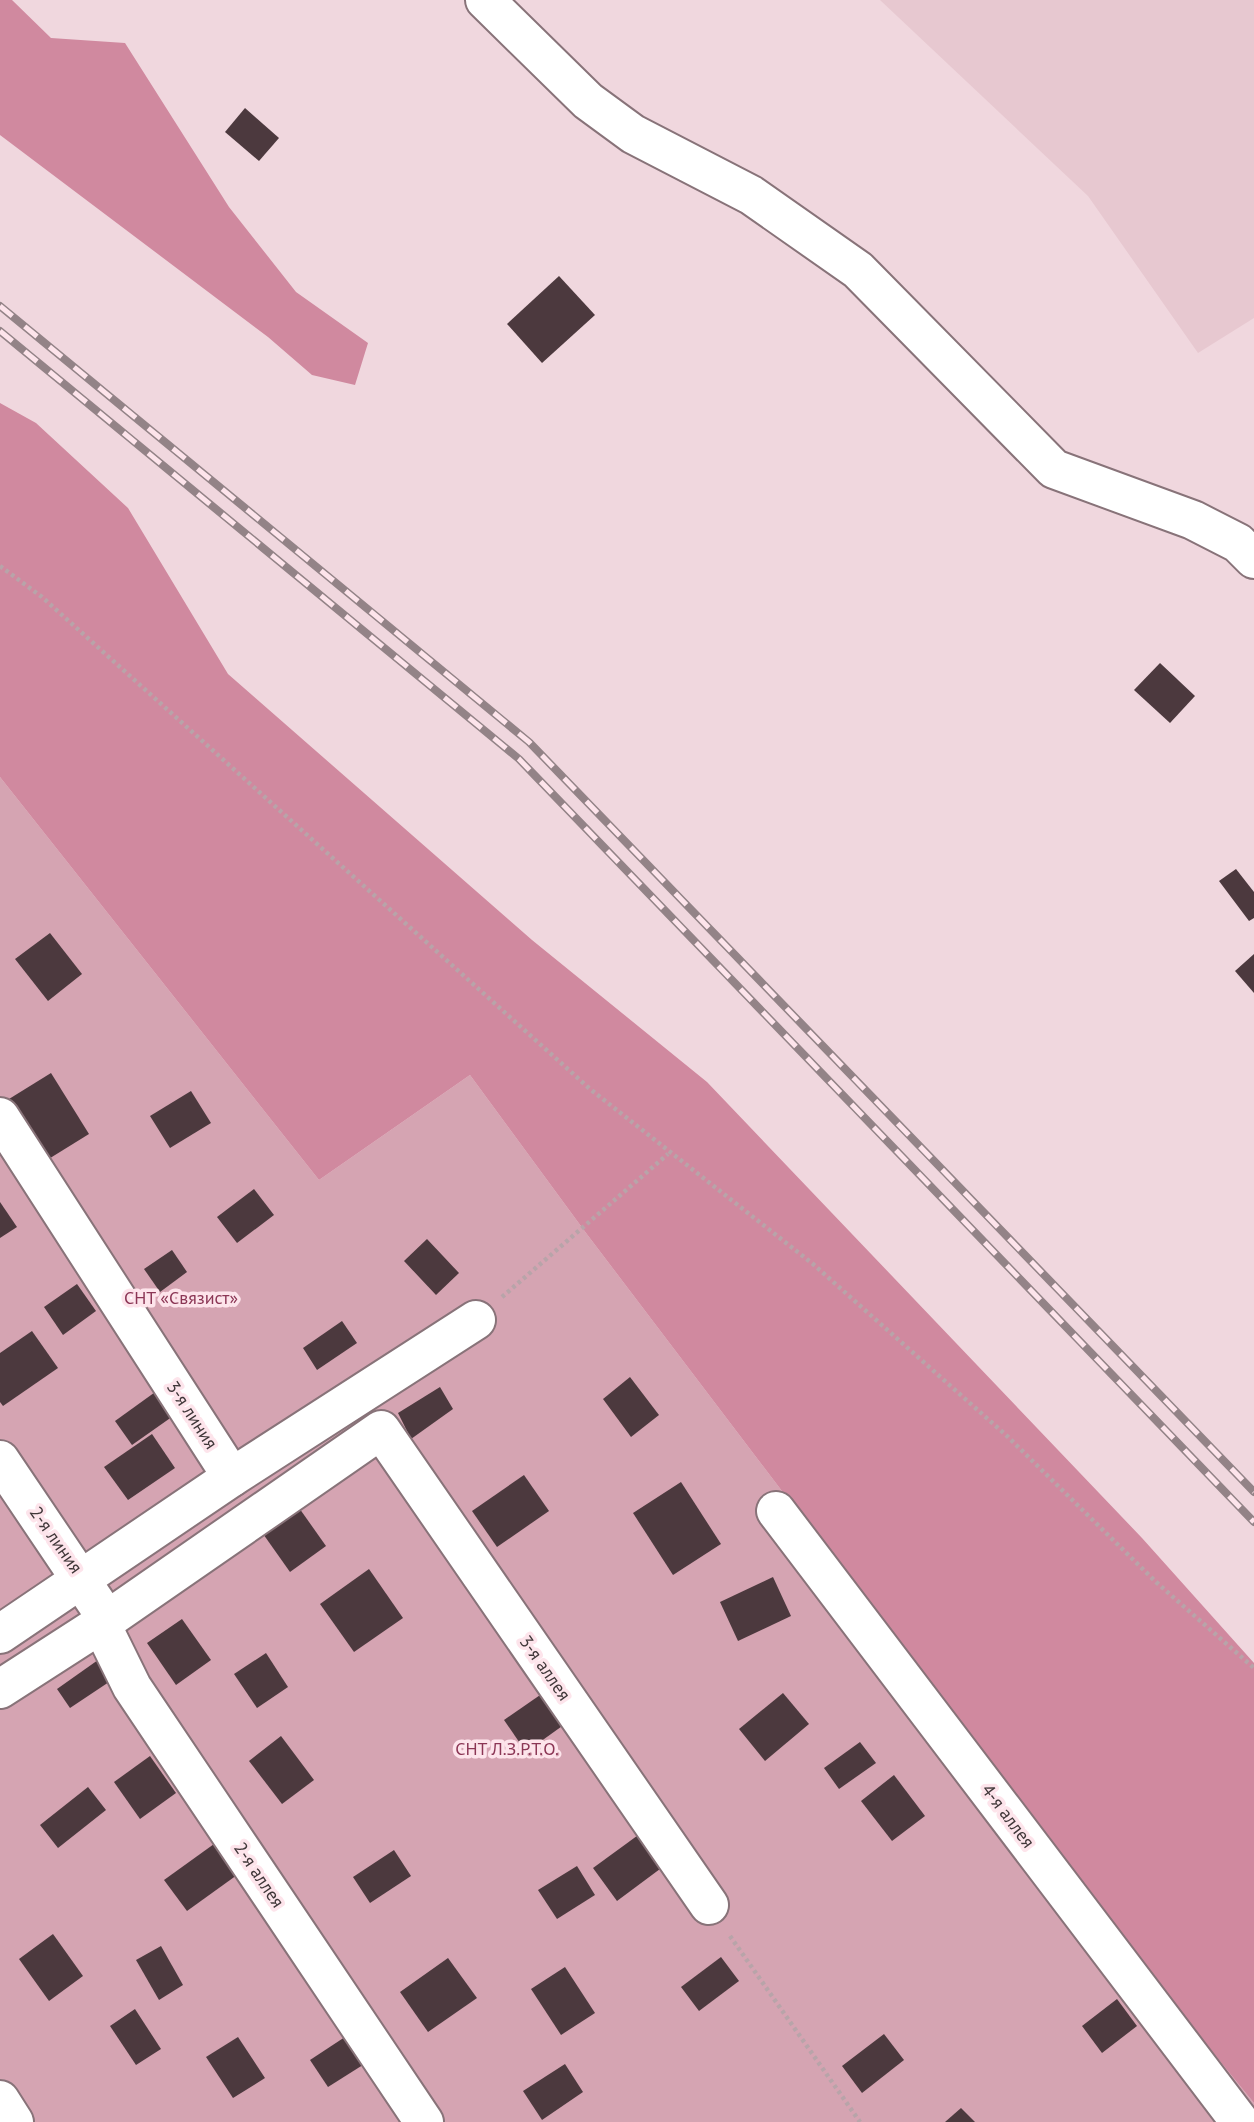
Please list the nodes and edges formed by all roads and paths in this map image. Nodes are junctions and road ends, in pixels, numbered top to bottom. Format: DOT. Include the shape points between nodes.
graph roads {
  1 [pos="485,0"];
  2 [pos="1254,559"];
  3 [pos="0,566"];
  4 [pos="0,1117"];
  5 [pos="668,1154"];
  6 [pos="476,1320"];
  7 [pos="0,1460"];
  8 [pos="232,1477"];
  9 [pos="776,1511"];
  10 [pos="82,1577"];
  11 [pos="101,1625"];
  12 [pos="0,1634"];
  13 [pos="1254,1668"];
  14 [pos="0,1689"];
  15 [pos="709,1905"];
  16 [pos="0,2100"];
  17 [pos="14,2122"];
  18 [pos="424,2122"];
  19 [pos="860,2122"];
  20 [pos="1240,2122"];
  1 -- 2 [label="street" via="588,101 633,134 751,195 858,270 1054,469 1193,520 1238,543"];
  3 -- 5 [label="path" via="42,597"];
  4 -- 8 [label="street, 3-я линия"];
  5 -- 6 [label="path"];
  5 -- 13 [label="path" via="813,1264 1007,1436 1156,1582"];
  6 -- 8 [label="street"];
  7 -- 10 [label="street, 2-я линия"];
  8 -- 10 [label="street"];
  9 -- 20 [label="street, 4-я аллея"];
  10 -- 11 [label="street, 2-я линия" via="101,1609"];
  10 -- 12 [label="street"];
  11 -- 14 [label="street"];
  11 -- 15 [label="street, 3-я аллея" via="381,1430"];
  11 -- 18 [label="street, 2-я аллея" via="132,1687"];
  15 -- 19 [label="path"];
  16 -- 17 [label="street"];
}
